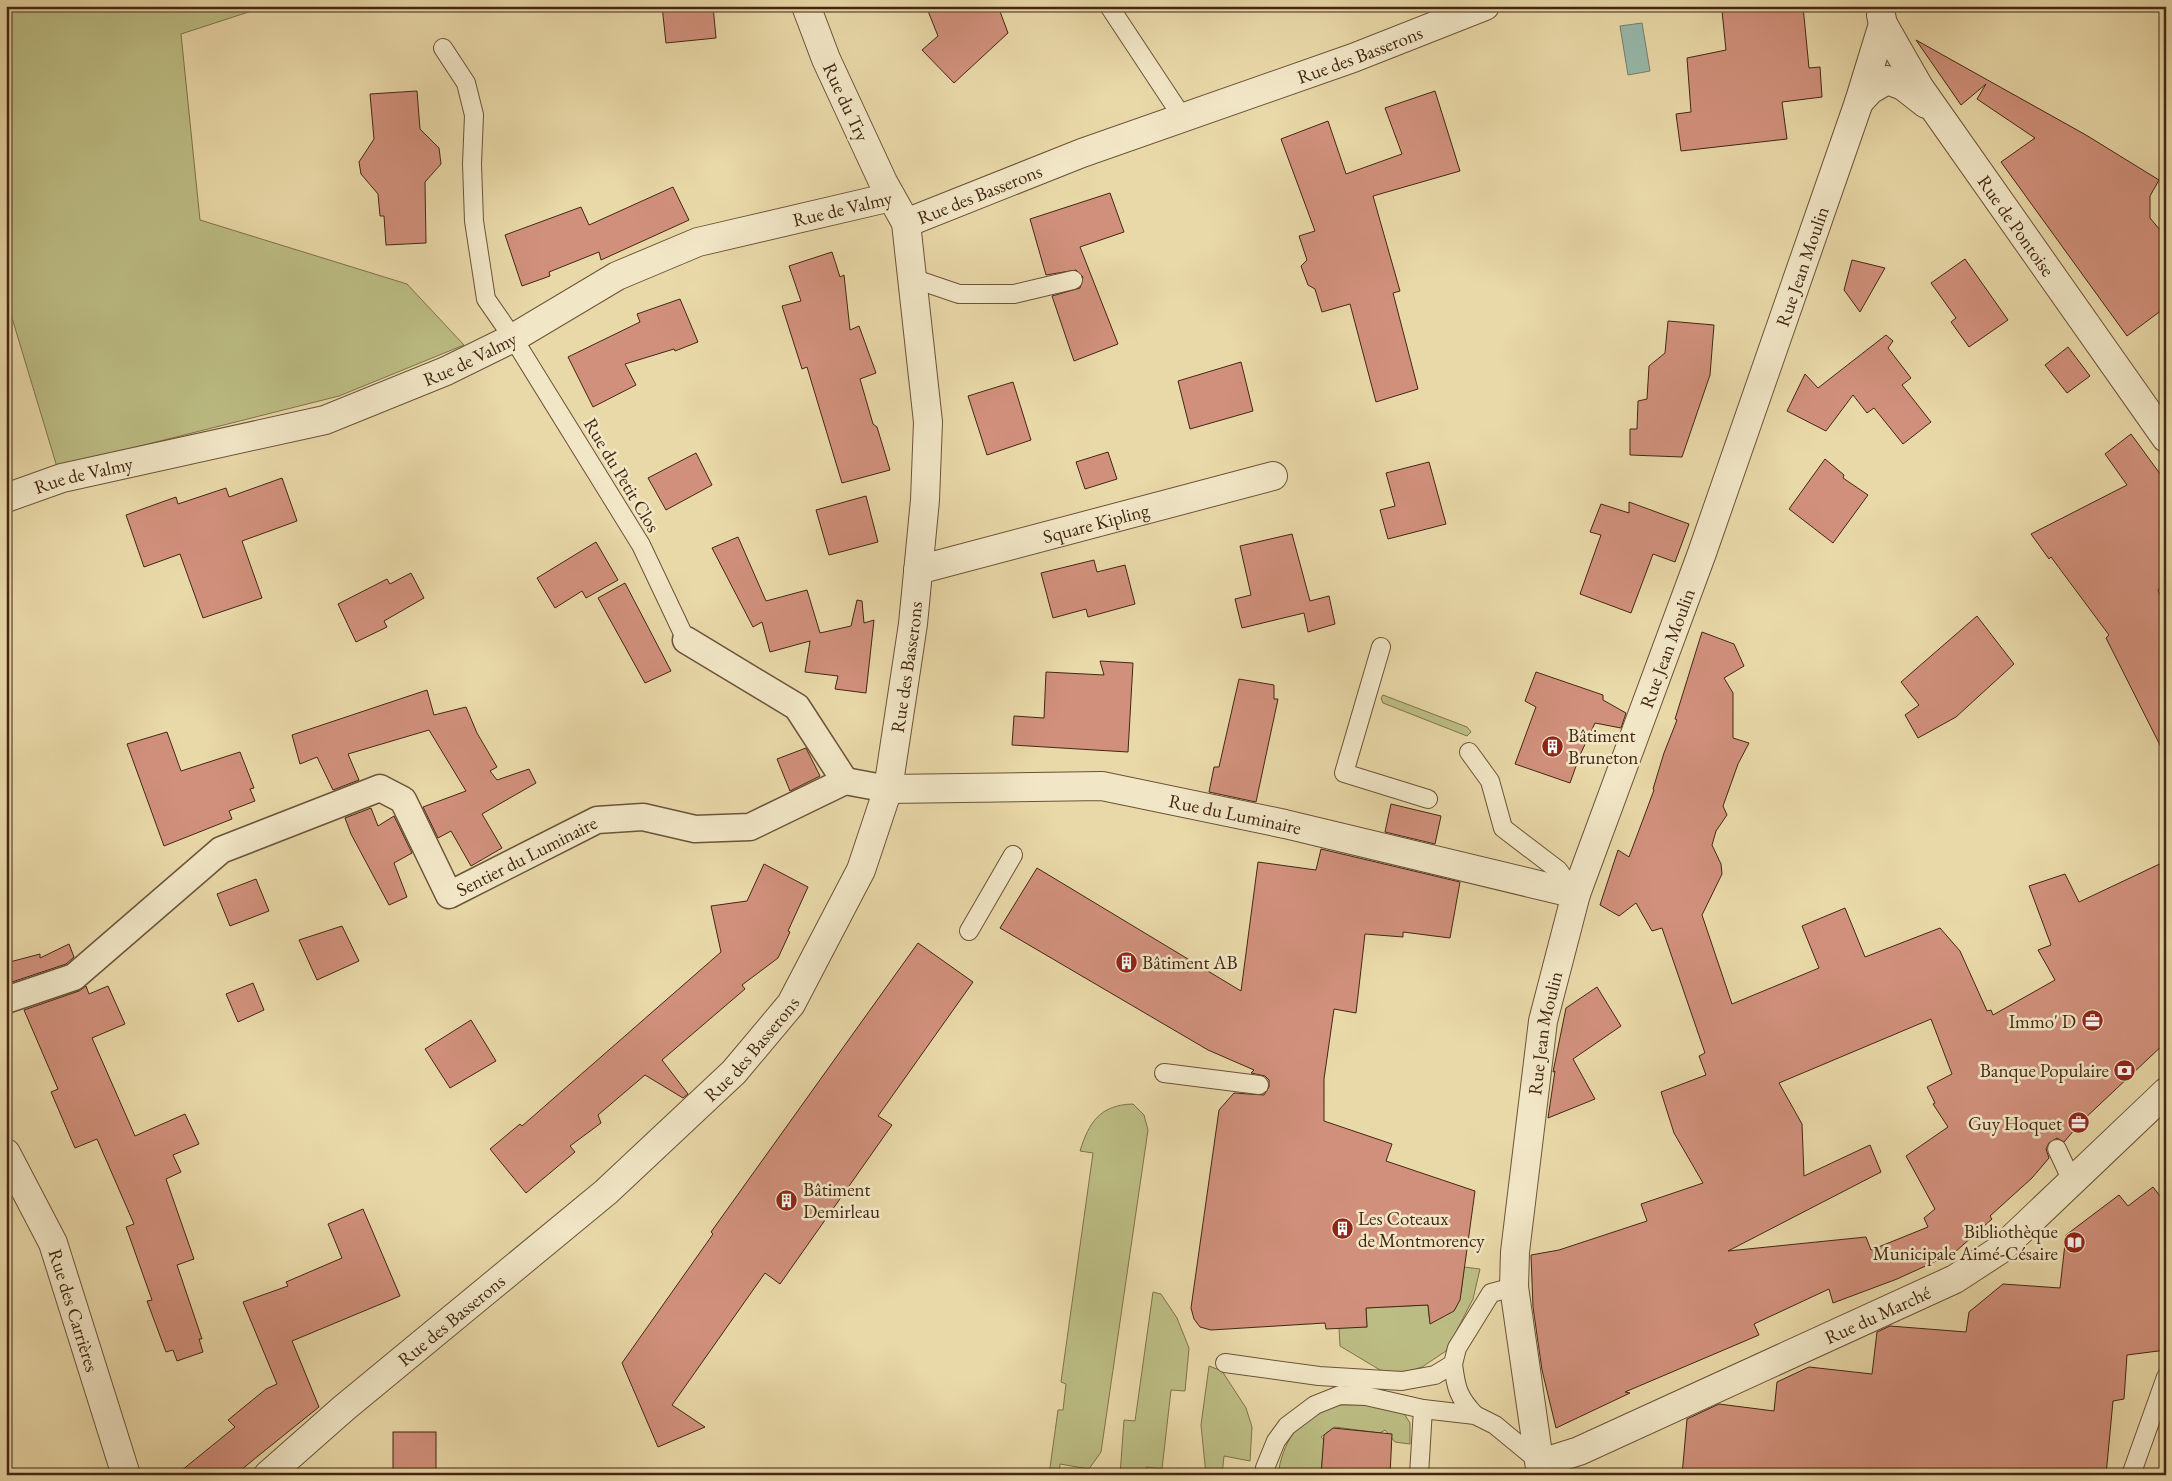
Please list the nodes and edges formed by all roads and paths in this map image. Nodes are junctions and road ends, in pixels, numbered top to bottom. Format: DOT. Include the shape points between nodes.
graph roads {
  1 [pos="806,6"];
  2 [pos="1110,6"];
  3 [pos="1485,6"];
  4 [pos="1881,15"];
  5 [pos="443,48"];
  6 [pos="1859,102"];
  7 [pos="1938,115"];
  8 [pos="1183,118"];
  9 [pos="891,197"];
  10 [pos="906,223"];
  11 [pos="912,278"];
  12 [pos="1073,280"];
  13 [pos="513,338"];
  14 [pos="2166,438"];
  15 [pos="1274,476"];
  16 [pos="6,498"];
  17 [pos="918,570"];
  18 [pos="686,640"];
  19 [pos="1382,647"];
  20 [pos="1469,752"];
  21 [pos="845,781"];
  22 [pos="888,789"];
  23 [pos="1428,799"];
  24 [pos="1013,855"];
  25 [pos="1576,894"];
  26 [pos="969,931"];
  27 [pos="6,1000"];
  28 [pos="1164,1073"];
  29 [pos="1259,1085"];
  30 [pos="2166,1092"];
  31 [pos="2057,1150"];
  32 [pos="6,1153"];
  33 [pos="2072,1182"];
  34 [pos="1514,1287"];
  35 [pos="1225,1364"];
  36 [pos="1453,1364"];
  37 [pos="2166,1376"];
  38 [pos="1423,1409"];
  39 [pos="1475,1415"];
  40 [pos="1265,1468"];
  41 [pos="1541,1469"];
  42 [pos="126,1475"];
  43 [pos="268,1475"];
  44 [pos="1419,1475"];
  45 [pos="2131,1475"];
  1 -- 9 [label="street, Rue du Try" via="826,59"];
  2 -- 8 [label="lane"];
  3 -- 8 [label="street, Rue des Basserons" via="1353,58"];
  4 -- 6 [label="street, Rue Jean Moulin"];
  4 -- 7 [label="street, Rue de Pontoise" via="1919,87"];
  5 -- 13 [label="lane, Rue du Petit Clos" via="466,83 474,115 474,221 486,299"];
  6 -- 7 [label="street" via="1870,90 1887,80 1903,86"];
  6 -- 25 [label="street, Rue Jean Moulin" via="1702,553"];
  7 -- 14 [label="street, Rue de Pontoise"];
  8 -- 10 [label="street, Rue des Basserons" via="1082,153"];
  9 -- 10 [label="street, Rue de Valmy"];
  9 -- 13 [label="street, Rue de Valmy" via="698,242 617,276"];
  10 -- 11 [label="street, Rue des Basserons"];
  11 -- 12 [label="lane" via="958,294 1014,294"];
  11 -- 17 [label="street, Rue des Basserons" via="928,422"];
  13 -- 16 [label="street, Rue de Valmy" via="446,371 325,420 62,478"];
  13 -- 18 [label="lane, Rue du Petit Clos" via="641,545"];
  15 -- 17 [label="street, Square Kipling"];
  17 -- 22 [label="street, Rue des Basserons"];
  18 -- 21 [label="street" via="797,707"];
  19 -- 23 [label="lane" via="1344,773"];
  20 -- 25 [label="lane" via="1490,780 1503,828 1558,870"];
  21 -- 22 [label="street"];
  21 -- 27 [label="street, Sentier du Luminaire" via="750,827 694,829 643,817 597,820 449,895 403,800 380,788 221,850 74,977"];
  22 -- 25 [label="street, Rue du Luminaire" via="1102,786 1285,824"];
  22 -- 43 [label="street, Rue des Basserons" via="861,870 791,1004 734,1072 606,1192 344,1408"];
  24 -- 26 [label="lane"];
  25 -- 34 [label="street, Rue Jean Moulin" via="1543,1021 1515,1252"];
  28 -- 29 [label="lane"];
  30 -- 33 [label="street, Rue du Marché" via="2138,1136"];
  31 -- 33 [label="lane"];
  32 -- 42 [label="street, Rue des Carrières" via="53,1243"];
  33 -- 41 [label="street, Rue du Marché" via="2001,1249 1955,1279"];
  34 -- 36 [label="lane" via="1491,1293 1458,1348"];
  34 -- 41 [label="street, Rue Jean Moulin"];
  35 -- 36 [label="lane" via="1319,1376 1402,1381 1435,1375"];
  36 -- 39 [label="lane" via="1456,1389"];
  37 -- 45 [label="lane"];
  38 -- 39 [label="lane"];
  38 -- 40 [label="lane" via="1366,1396 1340,1395 1315,1405 1287,1426 1276,1441"];
  38 -- 44 [label="lane"];
  39 -- 41 [label="lane" via="1495,1425"];
}
